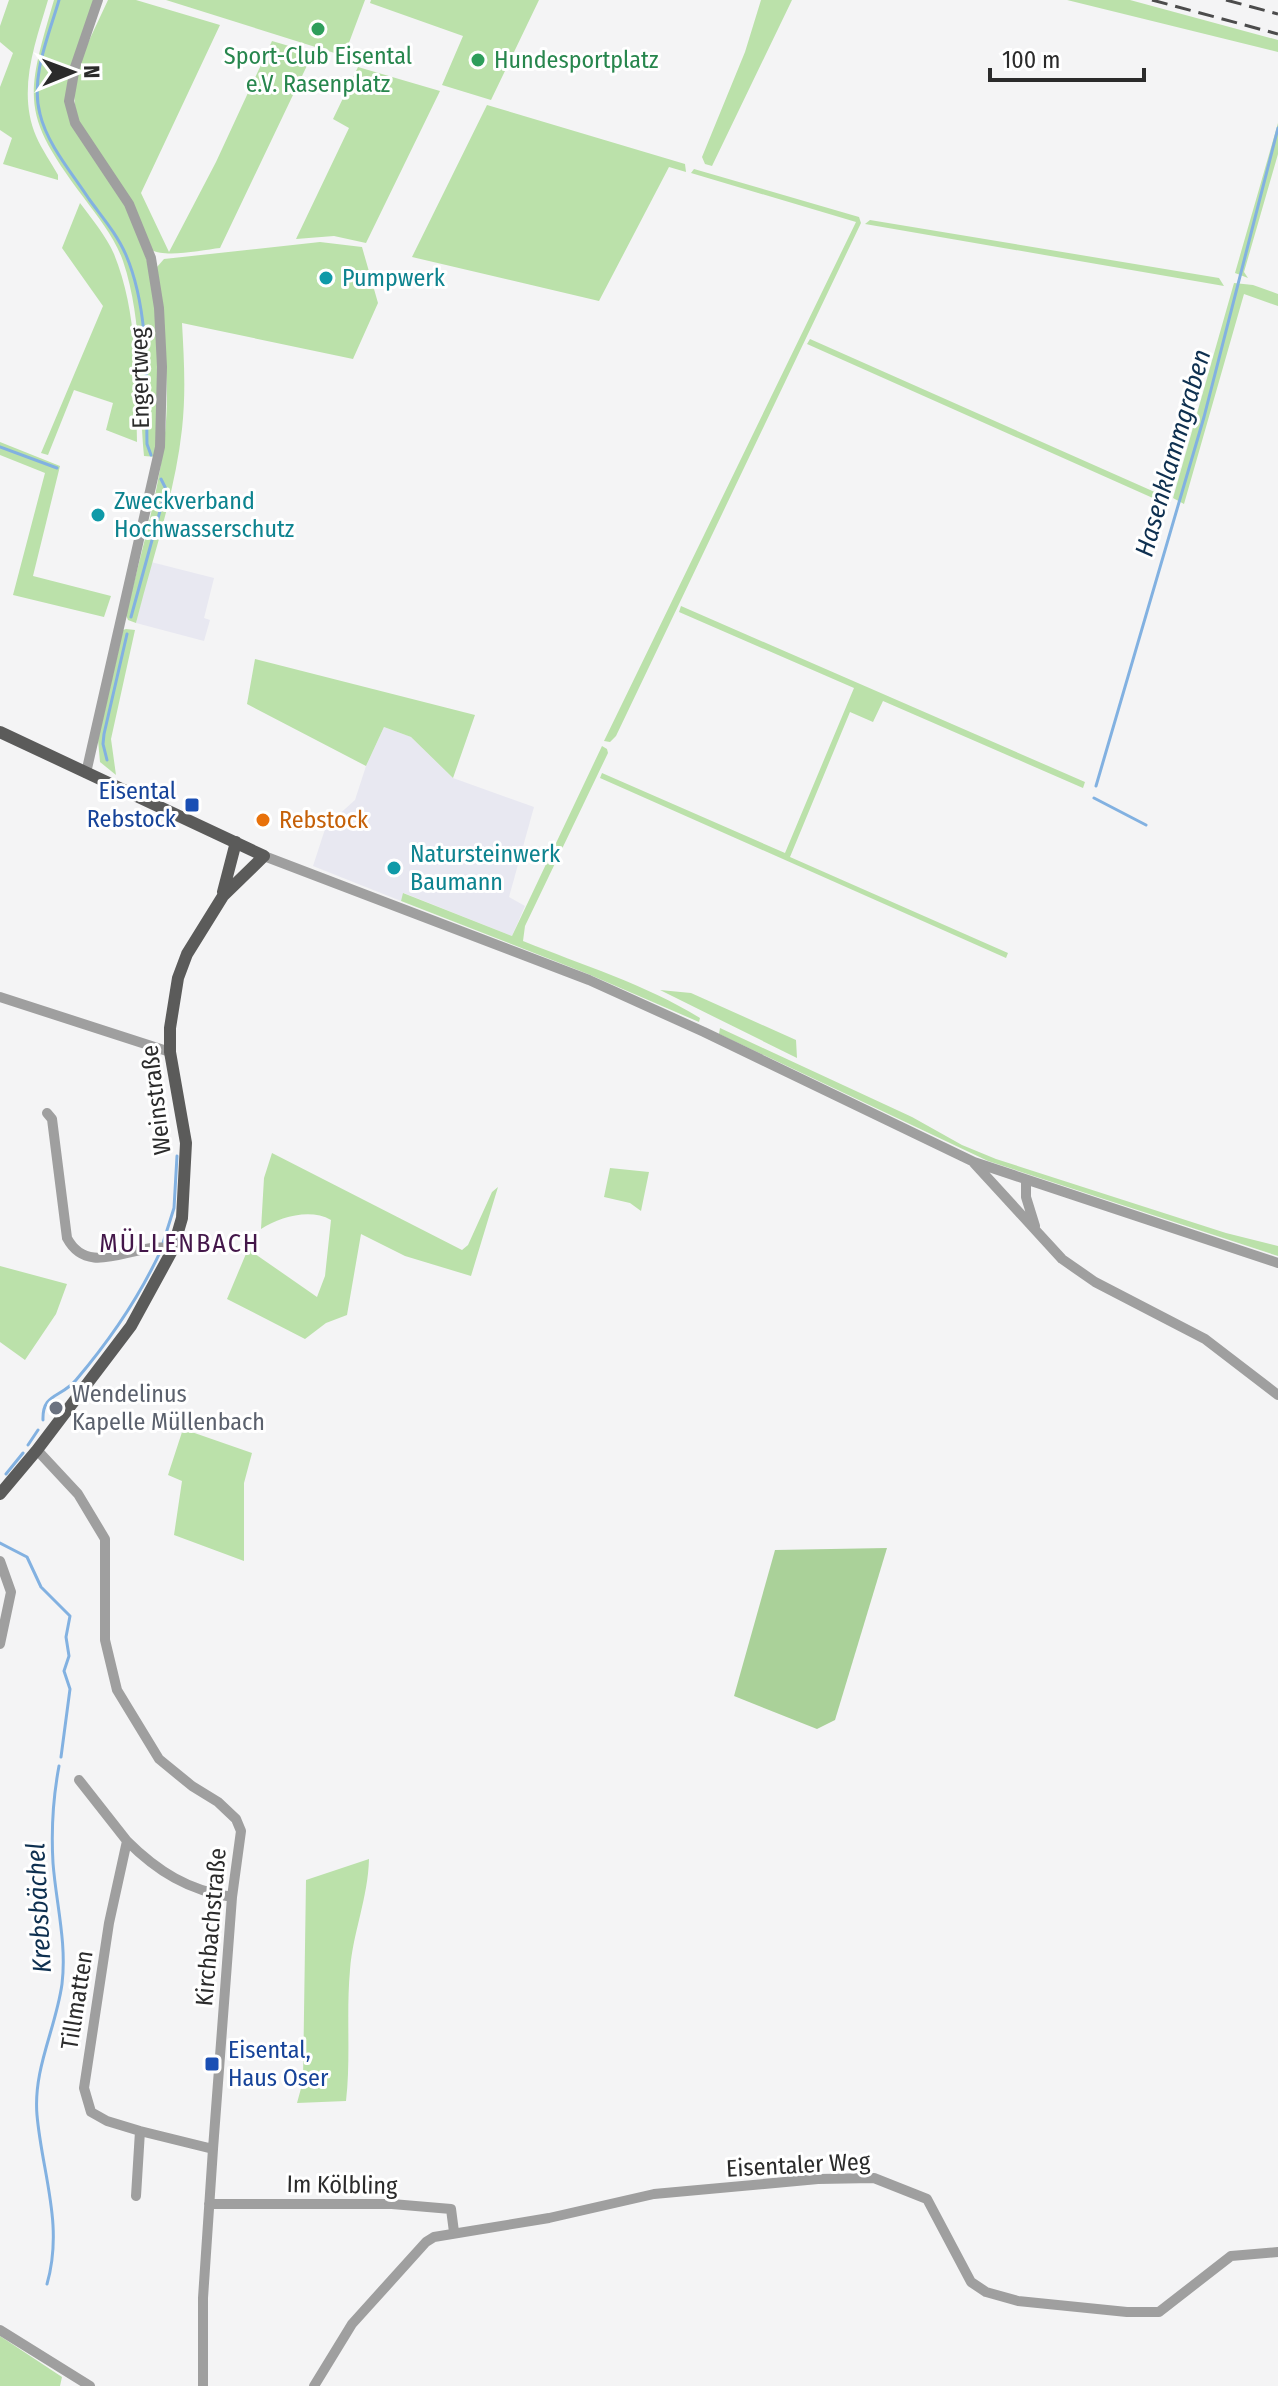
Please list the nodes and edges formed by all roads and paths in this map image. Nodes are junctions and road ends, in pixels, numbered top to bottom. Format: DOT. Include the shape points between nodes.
graph roads {
  1 [pos="98,0"];
  2 [pos="0,732"];
  3 [pos="86,773"];
  4 [pos="236,842"];
  5 [pos="264,856"];
  6 [pos="223,896"];
  7 [pos="0,997"];
  8 [pos="170,1052"];
  9 [pos="47,1113"];
  10 [pos="974,1162"];
  11 [pos="1026,1180"];
  12 [pos="1038,1232"];
  13 [pos="166,1247"];
  14 [pos="1278,1263"];
  15 [pos="1278,1395"];
  16 [pos="37,1450"];
  17 [pos="0,1494"];
  18 [pos="0,1561"];
  19 [pos="0,1644"];
  20 [pos="79,1780"];
  21 [pos="127,1841"];
  22 [pos="232,1897"];
  23 [pos="140,2131"];
  24 [pos="213,2149"];
  25 [pos="136,2196"];
  26 [pos="209,2204"];
  27 [pos="454,2232"];
  28 [pos="1278,2252"];
  29 [pos="0,2330"];
  30 [pos="75,2382"];
  31 [pos="90,2386"];
  32 [pos="203,2386"];
  33 [pos="314,2386"];
  1 -- 3 [label="street, Engertweg" via="69,101 75,123 129,204 151,258 159,308 162,403 160,447"];
  2 -- 3 [label="main road"];
  3 -- 4 [label="main road"];
  4 -- 5 [label="main road"];
  4 -- 6 [label="main road, Weinstraße"];
  5 -- 6 [label="main road, Weinstraße"];
  5 -- 10 [label="street" via="577,975"];
  6 -- 8 [label="main road, Weinstraße" via="178,978"];
  7 -- 8 [label="street"];
  8 -- 13 [label="main road, Weinstraße" via="186,1143 182,1218"];
  9 -- 13 [label="street" via="73,1250 96,1258"];
  10 -- 11 [label="street"];
  10 -- 12 [label="street"];
  11 -- 12 [label="street"];
  11 -- 14 [label="street"];
  12 -- 15 [label="street" via="1062,1259 1095,1282 1205,1339"];
  13 -- 16 [label="main road, Weinstraße" via="131,1326"];
  16 -- 17 [label="main road, Weinstraße"];
  16 -- 22 [label="street, Kirchbachstraße" via="78,1494 105,1539 105,1640 117,1690 159,1759 236,1819 241,1831"];
  18 -- 19 [label="street" via="11,1592"];
  20 -- 21 [label="street"];
  21 -- 22 [label="street" via="175,1880"];
  21 -- 23 [label="street, Tillmatten" via="84,2088 91,2112"];
  22 -- 24 [label="street, Kirchbachstraße"];
  23 -- 24 [label="street, Tillmatten"];
  23 -- 25 [label="street"];
  24 -- 26 [label="street, Kirchbachstraße"];
  26 -- 27 [label="street, Im Kölbling" via="451,2209"];
  26 -- 32 [label="street, Kirchbachstraße"];
  27 -- 28 [label="street, Eisentaler Weg" via="654,2194 874,2178 927,2199 971,2282 1018,2301 1159,2312 1231,2256"];
  27 -- 33 [label="street" via="426,2242 352,2324"];
  29 -- 30 [label="street"];
  30 -- 31 [label="street"];
}
